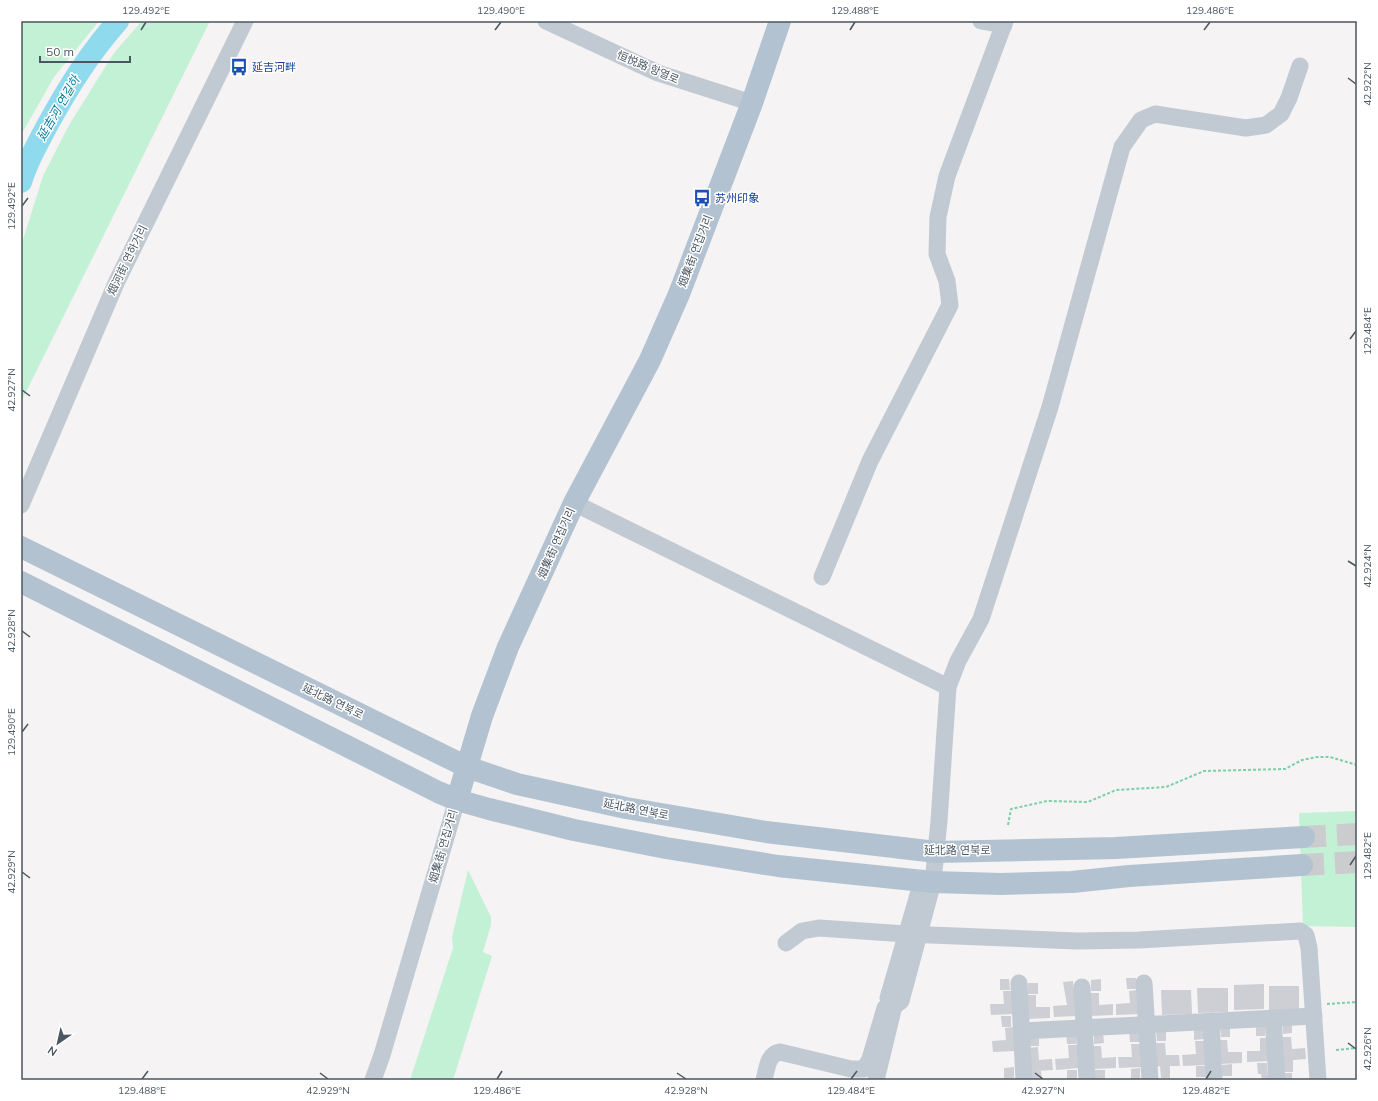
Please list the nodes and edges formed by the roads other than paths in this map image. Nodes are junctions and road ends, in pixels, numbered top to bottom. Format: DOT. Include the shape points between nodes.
graph roads {
  1 [pos="245,21"];
  2 [pos="546,21"];
  3 [pos="780,21"];
  4 [pos="981,21"];
  5 [pos="1004,23"];
  6 [pos="1300,66"];
  7 [pos="752,103"];
  8 [pos="574,502"];
  9 [pos="21,505"];
  10 [pos="21,547"];
  11 [pos="822,577"];
  12 [pos="21,582"];
  13 [pos="948,687"];
  14 [pos="467,768"];
  15 [pos="457,800"];
  16 [pos="1304,837"];
  17 [pos="936,852"];
  18 [pos="1302,865"];
  19 [pos="927,881"];
  20 [pos="912,935"];
  21 [pos="786,943"];
  22 [pos="1019,983"];
  23 [pos="1144,983"];
  24 [pos="1082,987"];
  25 [pos="894,1006"];
  26 [pos="1314,1016"];
  27 [pos="1273,1018"];
  28 [pos="1211,1021"];
  29 [pos="1147,1024"];
  30 [pos="1084,1028"];
  31 [pos="1022,1031"];
  32 [pos="373,1080"];
  33 [pos="764,1080"];
  34 [pos="876,1080"];
  35 [pos="1024,1080"];
  36 [pos="1086,1080"];
  37 [pos="1150,1080"];
  38 [pos="1214,1080"];
  39 [pos="1277,1080"];
  40 [pos="1318,1080"];
  1 -- 9 [label="street, 烟河街 연하거리" via="117,281"];
  2 -- 7 [label="street, 恒悦路 항열로" via="658,73"];
  3 -- 7 [label="main road, 烟集街 연집거리"];
  4 -- 5 [label="street"];
  5 -- 11 [label="street" via="947,176 938,217 937,254 947,281 950,305 870,461"];
  6 -- 13 [label="street" via="1282,114 1266,125 1246,128 1155,114 1141,120 1122,146 1050,407 981,619 958,661"];
  7 -- 8 [label="main road, 烟集街 연집거리" via="679,294 650,360"];
  8 -- 13 [label="street"];
  8 -- 14 [label="main road, 烟集街 연집거리" via="508,647 482,716"];
  10 -- 14 [label="main road, 延北路 연북로"];
  12 -- 15 [label="main road" via="432,790"];
  13 -- 17 [label="street"];
  14 -- 15 [label="main road, 烟集街 연집거리"];
  14 -- 17 [label="main road, 延北路 연북로" via="517,784 626,808 766,832"];
  15 -- 19 [label="main road" via="574,830 666,848 778,866"];
  15 -- 32 [label="street, 烟集街 연집거리"];
  16 -- 17 [label="main road, 延北路 연북로" via="1116,848"];
  17 -- 19 [label="street"];
  18 -- 19 [label="main road" via="1072,882 1001,884"];
  19 -- 20 [label="street"];
  20 -- 21 [label="street" via="808,928"];
  20 -- 25 [label="street" via="888,998"];
  20 -- 26 [label="street" via="1091,941 1300,931 1306,935 1309,948"];
  22 -- 31 [label="street"];
  23 -- 29 [label="street"];
  24 -- 30 [label="street"];
  25 -- 33 [label="street" via="885,1008 870,1059 864,1069 851,1069 780,1052 770,1058"];
  25 -- 34 [label="street"];
  26 -- 27 [label="street"];
  26 -- 40 [label="street"];
  27 -- 28 [label="street"];
  27 -- 39 [label="street"];
  28 -- 29 [label="street"];
  28 -- 38 [label="street"];
  29 -- 30 [label="street"];
  29 -- 37 [label="street"];
  30 -- 31 [label="street"];
  30 -- 36 [label="street"];
  31 -- 35 [label="street"];
}
